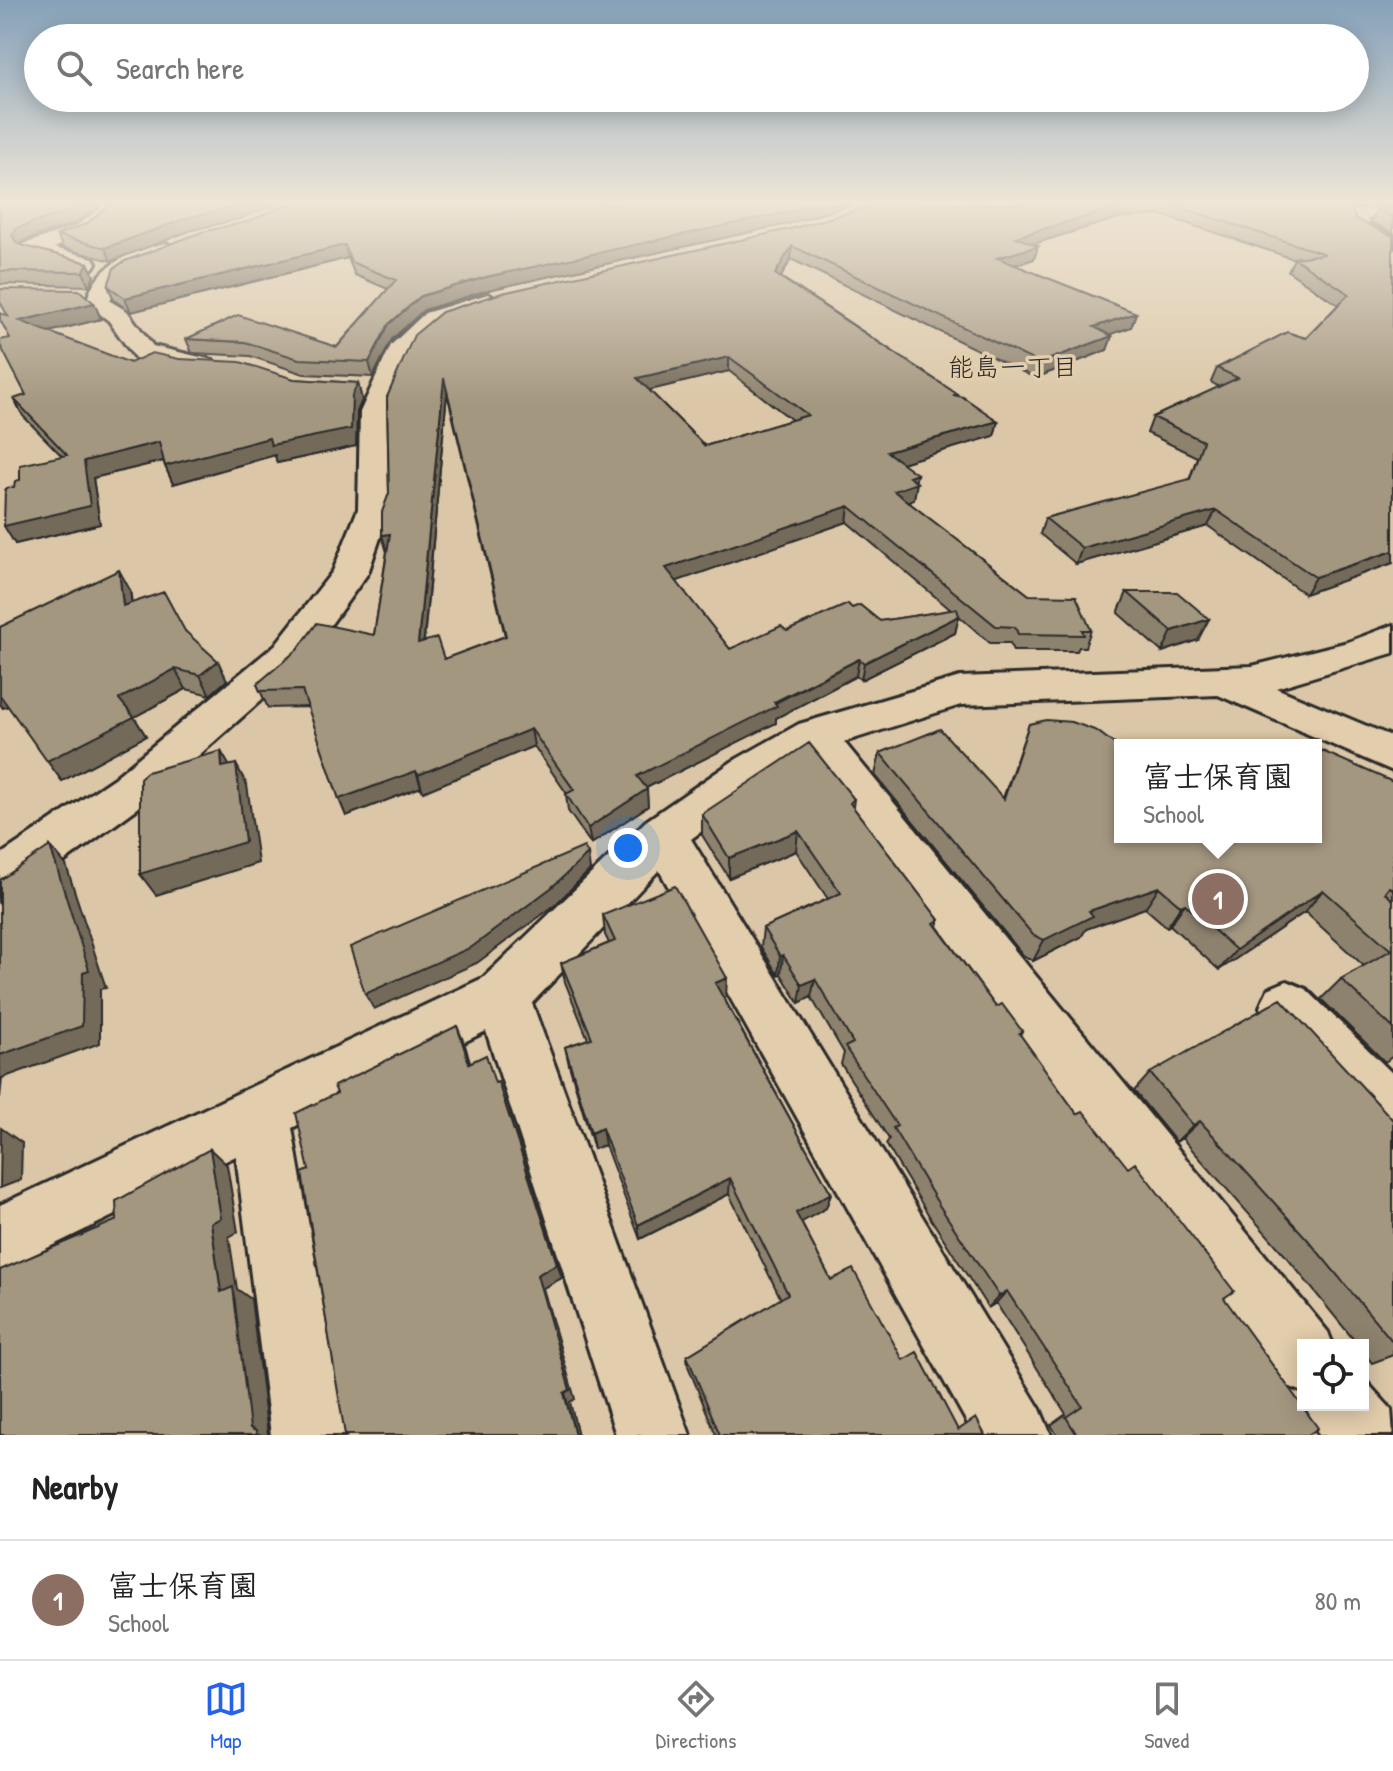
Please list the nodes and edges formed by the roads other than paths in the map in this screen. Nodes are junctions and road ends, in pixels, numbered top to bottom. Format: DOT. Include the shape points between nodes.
graph roads {
  1 [pos="113,271"];
  2 [pos="511,295"];
  3 [pos="232,367"];
  4 [pos="1393,638"];
  5 [pos="1225,682"];
  6 [pos="814,735"];
  7 [pos="1393,755"];
  8 [pos="663,834"];
  9 [pos="0,881"];
  10 [pos="502,996"];
  11 [pos="1287,1007"];
  12 [pos="260,1111"];
  13 [pos="1393,1116"];
  14 [pos="0,1239"];
  15 [pos="1297,1349"];
  16 [pos="1346,1411"];
  17 [pos="1393,1428"];
  18 [pos="308,1435"];
  19 [pos="653,1435"];
  20 [pos="1014,1435"];
  21 [pos="1365,1435"];
  22 [pos="1385,1435"];
  1 -- 3 [label="street" via="90,296 118,316 144,352 186,364"];
  2 -- 9 [label="street" via="455,310 420,328 369,388 374,412 374,509 350,573 289,654 130,790"];
  4 -- 5 [label="street" via="1360,652"];
  5 -- 6 [label="street" via="960,691"];
  5 -- 7 [label="street"];
  6 -- 8 [label="street"];
  6 -- 15 [label="street"];
  8 -- 10 [label="street"];
  8 -- 20 [label="street"];
  10 -- 12 [label="street"];
  10 -- 19 [label="street"];
  11 -- 13 [label="street"];
  12 -- 14 [label="street"];
  12 -- 18 [label="street"];
  16 -- 21 [label="street"];
  17 -- 22 [label="street"];
}
